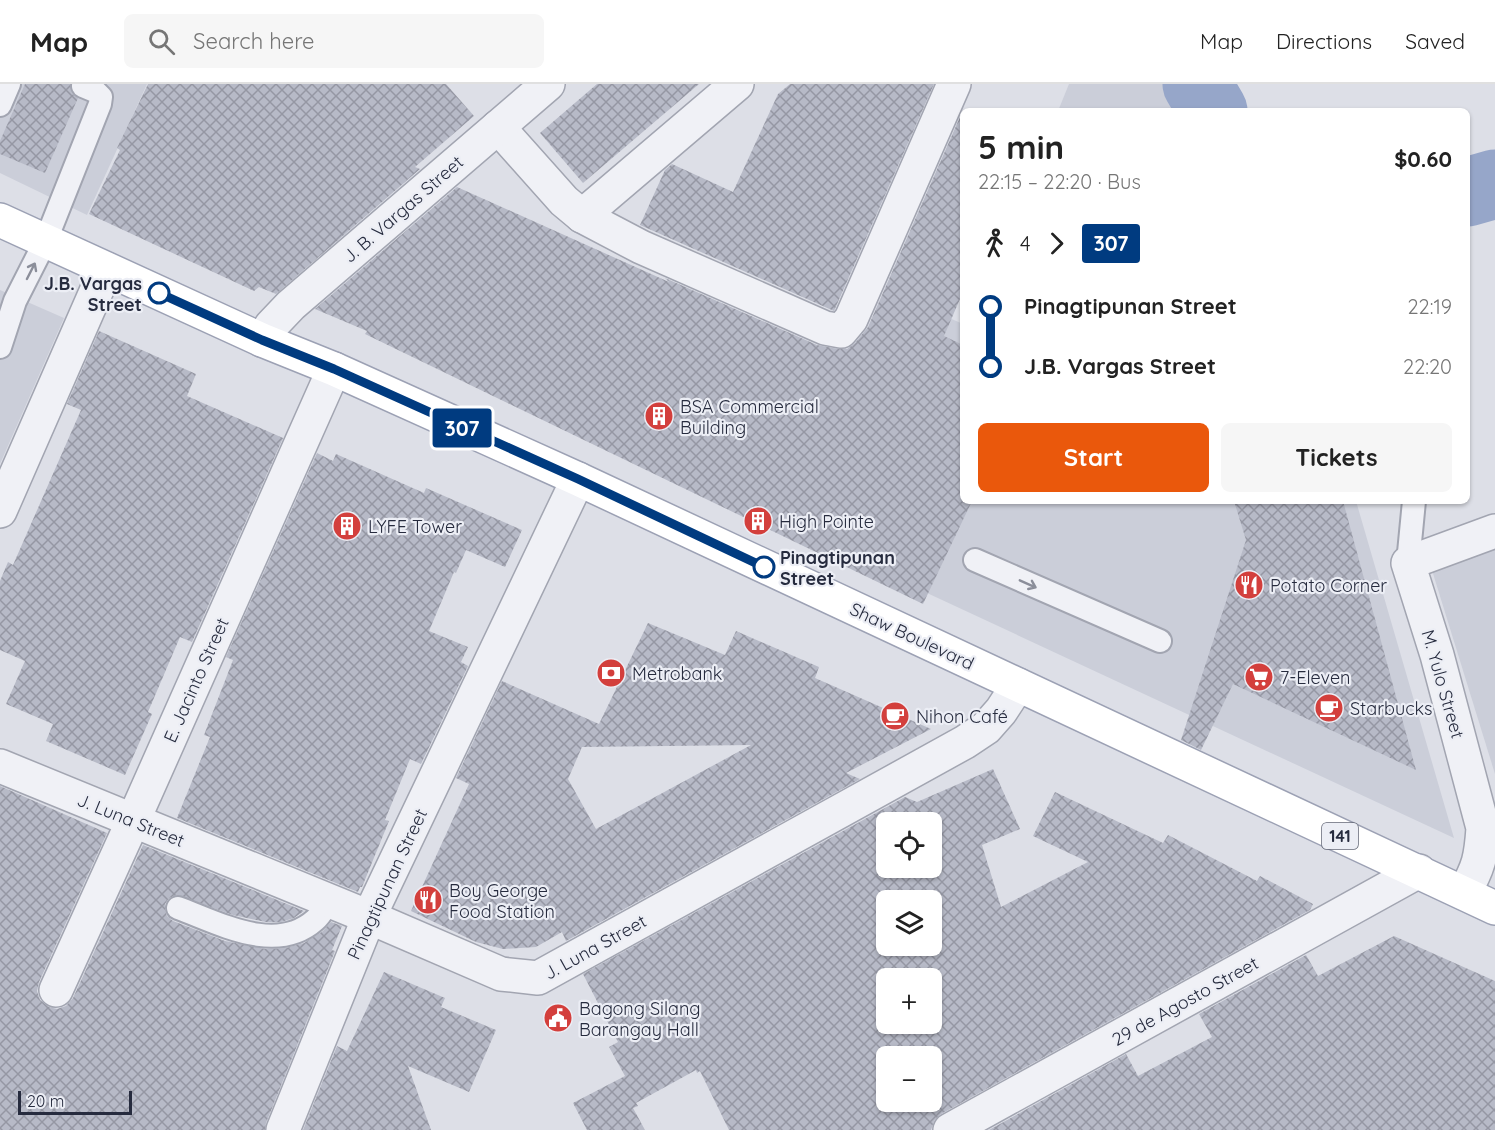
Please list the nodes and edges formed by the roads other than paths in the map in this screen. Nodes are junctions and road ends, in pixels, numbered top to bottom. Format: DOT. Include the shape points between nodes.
graph roads {
  1 [pos="9,84"];
  2 [pos="548,84"];
  3 [pos="737,84"];
  4 [pos="954,84"];
  5 [pos="83,86"];
  6 [pos="0,105"];
  7 [pos="498,127"];
  8 [pos="582,216"];
  9 [pos="0,220"];
  10 [pos="46,240"];
  11 [pos="106,269"];
  12 [pos="262,340"];
  13 [pos="0,347"];
  14 [pos="334,369"];
  15 [pos="578,479"];
  16 [pos="1414,504"];
  17 [pos="0,511"];
  18 [pos="1495,531"];
  19 [pos="975,560"];
  20 [pos="1408,563"];
  21 [pos="1160,641"];
  22 [pos="1018,685"];
  23 [pos="0,766"];
  24 [pos="133,821"];
  25 [pos="1419,871"];
  26 [pos="1464,893"];
  27 [pos="329,901"];
  28 [pos="178,908"];
  29 [pos="1495,908"];
  30 [pos="369,918"];
  31 [pos="56,990"];
  32 [pos="283,1130"];
  33 [pos="950,1130"];
  1 -- 6 [label="lane"];
  2 -- 7 [label="street, J. B. Vargas Street"];
  3 -- 8 [label="street"];
  4 -- 8 [label="street" via="851,319 841,331 825,328 641,247"];
  5 -- 10 [label="lane" via="101,97 100,104"];
  7 -- 8 [label="street"];
  7 -- 12 [label="street, J. B. Vargas Street" via="291,305"];
  9 -- 10 [label="main road, Shaw Boulevard / 141"];
  10 -- 11 [label="main road, Shaw Boulevard / 141"];
  13 -- 10 [label="lane, one-way" via="15,301"];
  11 -- 12 [label="main road, Shaw Boulevard / 141"];
  11 -- 17 [label="street"];
  12 -- 14 [label="main road, Shaw Boulevard / 141"];
  14 -- 15 [label="main road, Shaw Boulevard / 141"];
  14 -- 24 [label="street, E. Jacinto Street"];
  15 -- 22 [label="main road, Shaw Boulevard / 141"];
  15 -- 30 [label="street, Pinagtipunan Street"];
  16 -- 20 [label="lane"];
  18 -- 20 [label="street"];
  19 -- 21 [label="lane, one-way"];
  20 -- 26 [label="street, M. Yulo Street" via="1483,828 1477,871"];
  22 -- 25 [label="main road, Shaw Boulevard / 141"];
  22 -- 30 [label="street, J. Luna Street" via="986,728 965,742 538,978 501,974"];
  23 -- 24 [label="street, J. Luna Street"];
  24 -- 27 [label="street, J. Luna Street"];
  24 -- 31 [label="street, E. Jacinto Street"];
  25 -- 26 [label="main road, Shaw Boulevard / 141"];
  25 -- 33 [label="street, 29 de Agosto Street"];
  26 -- 29 [label="main road, Shaw Boulevard / 141"];
  27 -- 28 [label="lane" via="317,919 302,930 278,935 252,935"];
  27 -- 30 [label="street, J. Luna Street"];
  30 -- 32 [label="street, Pinagtipunan Street"];
}
